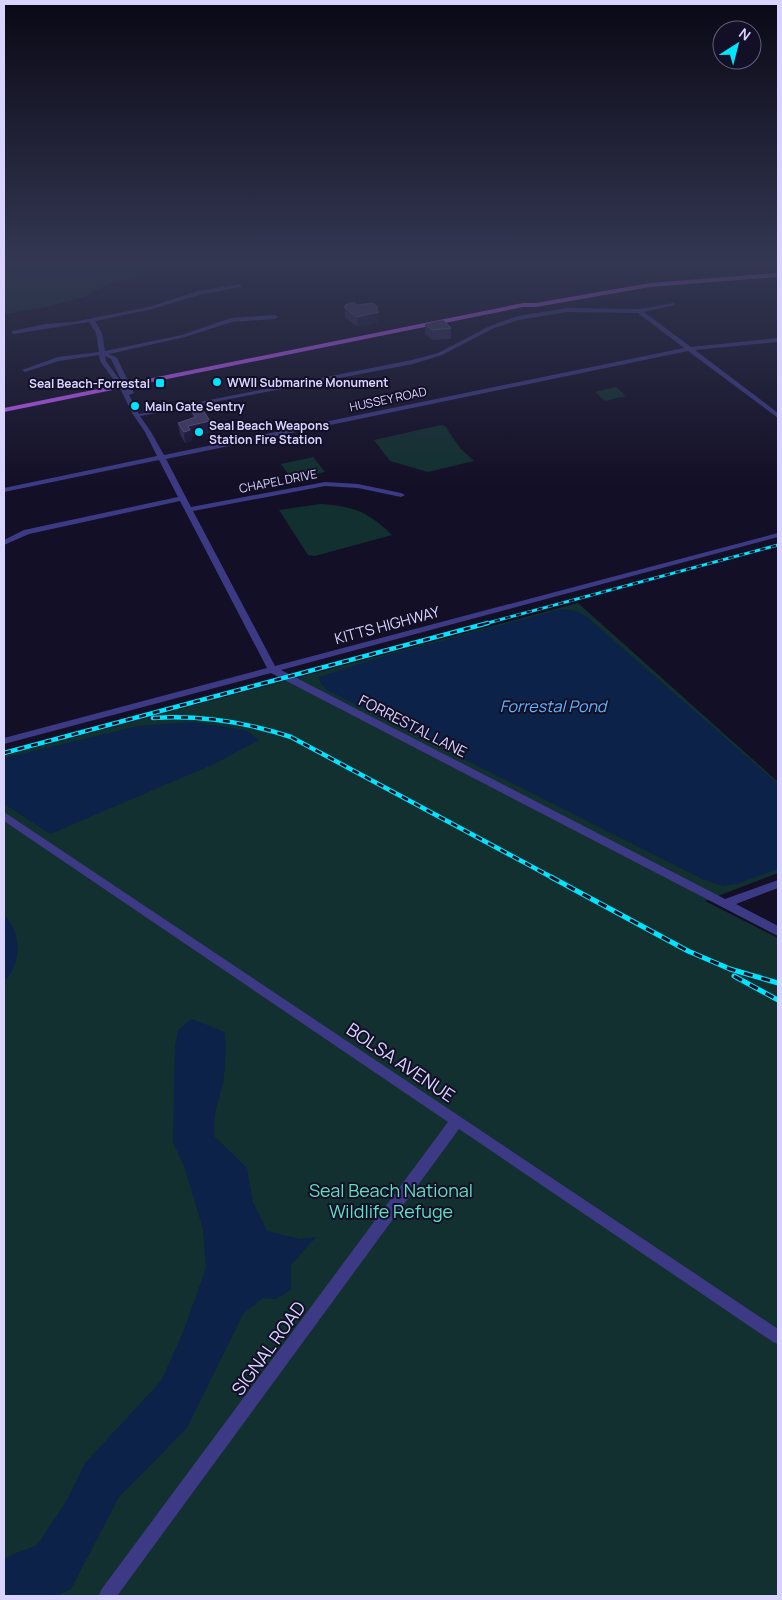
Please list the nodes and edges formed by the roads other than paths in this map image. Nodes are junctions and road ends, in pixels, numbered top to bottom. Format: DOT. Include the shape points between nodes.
graph roads {
  1 [pos="100,336"];
  2 [pos="184,336"];
  3 [pos="351,336"];
  4 [pos="475,336"];
  5 [pos="672,336"];
  6 [pos="778,340"];
  7 [pos="690,349"];
  8 [pos="103,353"];
  9 [pos="25,370"];
  10 [pos="122,383"];
  11 [pos="4,404"];
  12 [pos="4,410"];
  13 [pos="142,414"];
  14 [pos="778,416"];
  15 [pos="147,431"];
  16 [pos="160,457"];
  17 [pos="4,490"];
  18 [pos="400,495"];
  19 [pos="182,498"];
  20 [pos="189,510"];
  21 [pos="778,535"];
  22 [pos="4,543"];
  23 [pos="273,670"];
  24 [pos="4,742"];
  25 [pos="4,816"];
  26 [pos="778,884"];
  27 [pos="726,904"];
  28 [pos="778,931"];
  29 [pos="457,1121"];
  30 [pos="778,1338"];
  31 [pos="107,1596"];
  1 -- 8 [label="street"];
  2 -- 8 [label="street"];
  3 -- 10 [label="main road"];
  4 -- 13 [label="street" via="440,354 413,362"];
  5 -- 7 [label="street"];
  6 -- 7 [label="street, HUSSEY ROAD"];
  7 -- 14 [label="street"];
  7 -- 16 [label="street, HUSSEY ROAD"];
  8 -- 9 [label="street" via="58,359"];
  8 -- 10 [label="street" via="103,361"];
  10 -- 11 [label="main road"];
  10 -- 12 [label="main road"];
  10 -- 13 [label="street"];
  10 -- 15 [label="street" via="132,408"];
  13 -- 15 [label="street"];
  15 -- 16 [label="street"];
  16 -- 17 [label="street, HUSSEY ROAD"];
  16 -- 19 [label="street"];
  18 -- 20 [label="street, CHAPEL DRIVE" via="358,486 325,484"];
  19 -- 20 [label="street"];
  19 -- 22 [label="street" via="27,532"];
  20 -- 23 [label="street"];
  21 -- 23 [label="street, KITTS HIGHWAY"];
  23 -- 24 [label="street, KITTS HIGHWAY"];
  23 -- 27 [label="street, FORRESTAL LANE"];
  25 -- 29 [label="street, BOLSA AVENUE"];
  26 -- 27 [label="street"];
  27 -- 28 [label="street, FORRESTAL LANE"];
  29 -- 30 [label="street, BOLSA AVENUE"];
  29 -- 31 [label="street, SIGNAL ROAD"];
}
